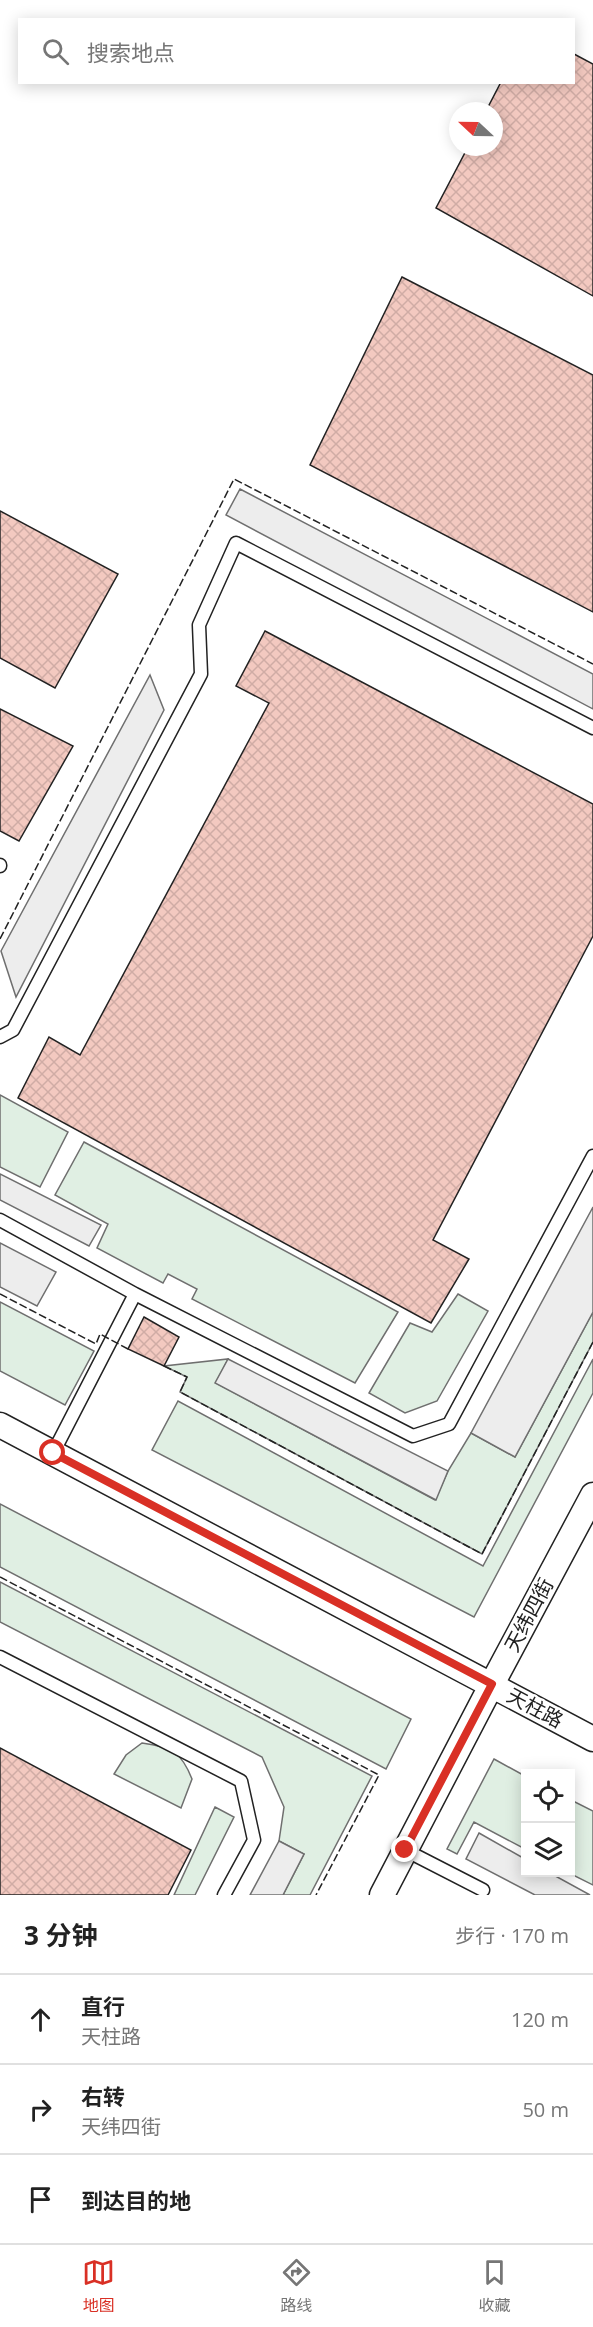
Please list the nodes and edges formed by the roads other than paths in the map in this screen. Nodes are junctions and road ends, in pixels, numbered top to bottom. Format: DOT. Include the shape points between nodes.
graph roads {
  1 [pos="593,728"];
  2 [pos="0,1037"];
  3 [pos="593,1156"];
  4 [pos="0,1220"];
  5 [pos="135,1294"];
  6 [pos="0,1425"];
  7 [pos="53,1453"];
  8 [pos="593,1495"];
  9 [pos="0,1657"];
  10 [pos="492,1684"];
  11 [pos="593,1739"];
  12 [pos="405,1850"];
  13 [pos="483,1890"];
  14 [pos="224,1895"];
  15 [pos="382,1895"];
  1 -- 2 [label="lane" via="236,543 199,625 201,674 13,1030"];
  3 -- 5 [label="lane" via="449,1424 412,1436"];
  4 -- 5 [label="lane"];
  5 -- 7 [label="lane"];
  6 -- 7 [label="street, 天柱路"];
  7 -- 10 [label="street, 天柱路"];
  8 -- 10 [label="street, 天纬四街"];
  9 -- 14 [label="lane" via="241,1781 254,1840"];
  10 -- 11 [label="street, 天柱路"];
  10 -- 12 [label="street, 天纬四街"];
  12 -- 13 [label="lane"];
  12 -- 15 [label="street, 天纬四街"];
}
